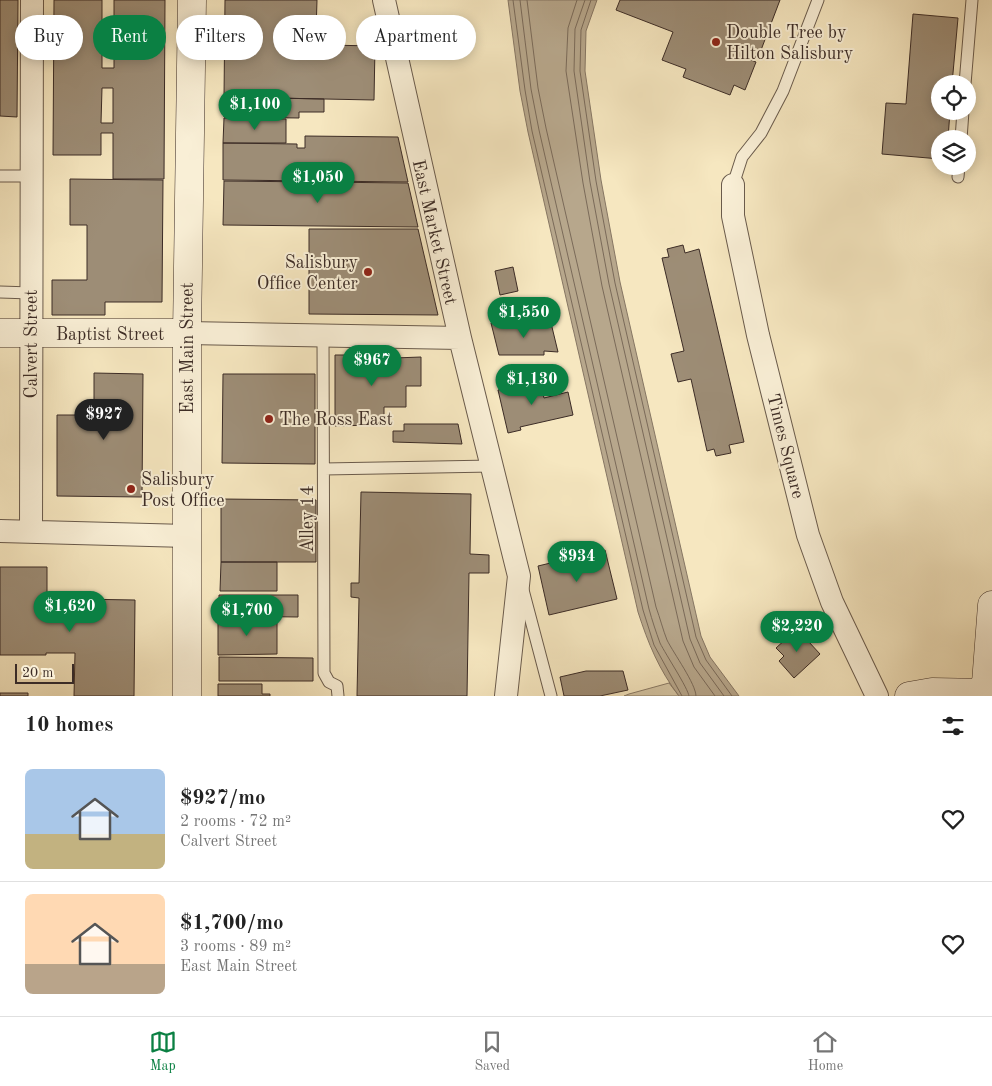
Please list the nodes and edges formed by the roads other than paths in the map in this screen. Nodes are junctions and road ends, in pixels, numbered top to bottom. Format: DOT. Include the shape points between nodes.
graph roads {
  1 [pos="32,0"];
  2 [pos="192,0"];
  3 [pos="384,0"];
  4 [pos="818,0"];
  5 [pos="972,0"];
  6 [pos="966,75"];
  7 [pos="0,176"];
  8 [pos="32,176"];
  9 [pos="733,185"];
  10 [pos="0,292"];
  11 [pos="32,293"];
  12 [pos="0,333"];
  13 [pos="187,333"];
  14 [pos="31,334"];
  15 [pos="323,336"];
  16 [pos="460,338"];
  17 [pos="492,466"];
  18 [pos="324,469"];
  19 [pos="0,531"];
  20 [pos="31,532"];
  21 [pos="187,536"];
  22 [pos="520,576"];
  23 [pos="992,605"];
  24 [pos="985,694"];
  25 [pos="187,696"];
  26 [pos="338,696"];
  27 [pos="506,696"];
  28 [pos="551,696"];
  29 [pos="877,696"];
  30 [pos="909,696"];
  1 -- 8 [label="street, Calvert Street"];
  2 -- 13 [label="street, East Main Street"];
  3 -- 16 [label="street, East Market Street"];
  4 -- 9 [label="lane" via="783,92 742,157"];
  5 -- 6 [label="lane"];
  7 -- 8 [label="lane"];
  8 -- 11 [label="street, Calvert Street"];
  9 -- 29 [label="street, Times Square" via="733,216 758,335 808,534 832,602"];
  10 -- 11 [label="lane"];
  11 -- 14 [label="street, Calvert Street"];
  12 -- 14 [label="street, Baptist Street"];
  13 -- 14 [label="street, Baptist Street"];
  13 -- 15 [label="street, Baptist Street"];
  13 -- 21 [label="street, East Main Street"];
  14 -- 20 [label="street, Calvert Street"];
  15 -- 16 [label="street, Baptist Street"];
  15 -- 18 [label="lane, Alley 14"];
  16 -- 17 [label="street, East Market Street"];
  17 -- 18 [label="lane"];
  17 -- 22 [label="street, East Market Street"];
  18 -- 26 [label="lane, Alley 14" via="324,673 329,682 337,686"];
  19 -- 20 [label="street"];
  20 -- 21 [label="street"];
  21 -- 25 [label="street, East Main Street"];
  22 -- 27 [label="street"];
  22 -- 28 [label="lane, East Market Street"];
  23 -- 24 [label="street"];
  24 -- 30 [label="street" via="932,692"];
}
